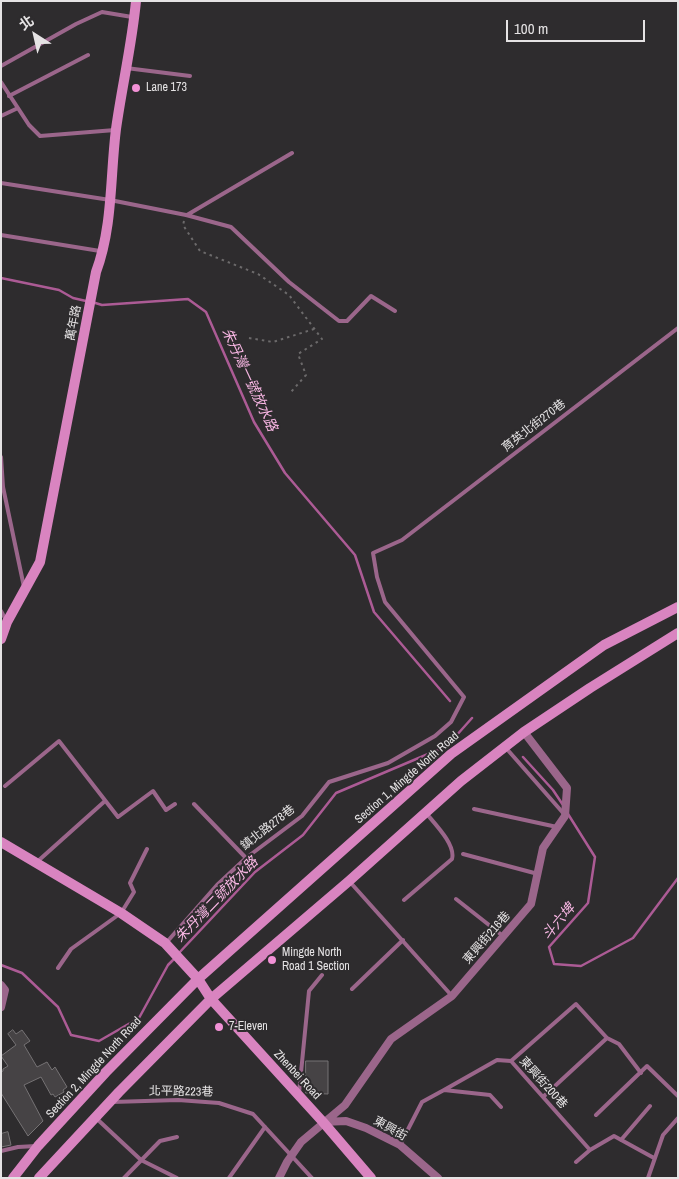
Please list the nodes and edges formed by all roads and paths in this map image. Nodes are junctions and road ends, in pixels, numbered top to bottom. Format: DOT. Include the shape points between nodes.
graph roads {
  1 [pos="136,1"];
  2 [pos="135,17"];
  3 [pos="88,55"];
  4 [pos="1,66"];
  5 [pos="126,68"];
  6 [pos="190,76"];
  7 [pos="1,82"];
  8 [pos="9,96"];
  9 [pos="18,108"];
  10 [pos="1,116"];
  11 [pos="116,130"];
  12 [pos="292,152"];
  13 [pos="1,183"];
  14 [pos="110,200"];
  15 [pos="186,215"];
  16 [pos="1,235"];
  17 [pos="103,252"];
  18 [pos="394,311"];
  19 [pos="678,328"];
  20 [pos="314,329"];
  21 [pos="249,338"];
  22 [pos="291,392"];
  23 [pos="1,457"];
  24 [pos="24,592"];
  25 [pos="678,607"];
  26 [pos="1,611"];
  27 [pos="7,622"];
  28 [pos="678,634"];
  29 [pos="1,640"];
  30 [pos="464,697"];
  31 [pos="524,732"];
  32 [pos="505,746"];
  33 [pos="5,786"];
  34 [pos="105,801"];
  35 [pos="175,804"];
  36 [pos="194,804"];
  37 [pos="474,809"];
  38 [pos="426,812"];
  39 [pos="565,816"];
  40 [pos="557,827"];
  41 [pos="1,842"];
  42 [pos="147,849"];
  43 [pos="462,854"];
  44 [pos="246,858"];
  45 [pos="36,863"];
  46 [pos="538,874"];
  47 [pos="349,881"];
  48 [pos="456,899"];
  49 [pos="404,900"];
  50 [pos="121,913"];
  51 [pos="503,936"];
  52 [pos="403,940"];
  53 [pos="168,946"];
  54 [pos="58,968"];
  55 [pos="322,975"];
  56 [pos="198,979"];
  57 [pos="1,984"];
  58 [pos="352,989"];
  59 [pos="452,996"];
  60 [pos="211,999"];
  61 [pos="1,1007"];
  62 [pos="607,1038"];
  63 [pos="511,1061"];
  64 [pos="641,1072"];
  65 [pos="444,1090"];
  66 [pos="299,1096"];
  67 [pos="678,1096"];
  68 [pos="543,1097"];
  69 [pos="110,1102"];
  70 [pos="650,1106"];
  71 [pos="501,1107"];
  72 [pos="596,1115"];
  73 [pos="96,1117"];
  74 [pos="678,1118"];
  75 [pos="324,1122"];
  76 [pos="265,1127"];
  77 [pos="177,1137"];
  78 [pos="621,1140"];
  79 [pos="400,1145"];
  80 [pos="38,1146"];
  81 [pos="590,1150"];
  82 [pos="1,1151"];
  83 [pos="291,1156"];
  84 [pos="654,1158"];
  85 [pos="141,1160"];
  86 [pos="576,1162"];
  87 [pos="13,1178"];
  88 [pos="39,1178"];
  89 [pos="124,1178"];
  90 [pos="177,1178"];
  91 [pos="229,1178"];
  92 [pos="279,1178"];
  93 [pos="312,1178"];
  94 [pos="371,1178"];
  95 [pos="438,1178"];
  96 [pos="648,1178"];
  1 -- 2 [label="street, 萬年路"];
  2 -- 4 [label="lane" via="102,12"];
  2 -- 5 [label="street, 萬年路"];
  3 -- 8 [label="lane"];
  5 -- 6 [label="lane"];
  5 -- 11 [label="street, 萬年路"];
  7 -- 8 [label="lane"];
  8 -- 9 [label="lane"];
  9 -- 10 [label="lane"];
  9 -- 11 [label="lane" via="40,136"];
  11 -- 14 [label="street, 萬年路"];
  12 -- 15 [label="lane"];
  13 -- 14 [label="lane"];
  14 -- 15 [label="lane"];
  14 -- 17 [label="street, 萬年路"];
  15 -- 18 [label="lane" via="231,227 339,322 347,322 371,296"];
  15 -- 20 [label="path" via="182,225 200,250 258,274 289,295"];
  16 -- 17 [label="lane"];
  17 -- 24 [label="street, 萬年路" via="96,272 40,562"];
  19 -- 30 [label="lane, 育英北街270巷" via="402,540 373,553 386,602"];
  20 -- 21 [label="path" via="273,342"];
  20 -- 22 [label="path" via="322,339 298,354 306,375"];
  23 -- 24 [label="lane" via="3,487"];
  24 -- 27 [label="street, 萬年路"];
  25 -- 56 [label="street, Section 1, Mingde North Road" via="604,645 451,754"];
  26 -- 27 [label="lane"];
  27 -- 29 [label="street, 萬年路"];
  28 -- 31 [label="street"];
  30 -- 44 [label="lane, 鎮北路278巷" via="452,722 435,736 388,764 329,782 302,816"];
  31 -- 32 [label="street"];
  31 -- 39 [label="street" via="567,788"];
  32 -- 38 [label="street"];
  32 -- 39 [label="lane"];
  33 -- 34 [label="lane" via="59,741"];
  34 -- 35 [label="lane" via="118,817 153,792 166,810"];
  34 -- 45 [label="lane"];
  36 -- 44 [label="lane"];
  37 -- 40 [label="lane"];
  38 -- 47 [label="street"];
  38 -- 49 [label="lane" via="452,847 452,859"];
  39 -- 40 [label="street, 東興街216巷"];
  40 -- 46 [label="street, 東興街216巷" via="543,848"];
  41 -- 45 [label="street"];
  42 -- 50 [label="lane" via="130,882 134,892"];
  43 -- 46 [label="lane"];
  44 -- 53 [label="lane, 鎮北路278巷" via="217,885"];
  45 -- 50 [label="street"];
  46 -- 51 [label="street, 東興街216巷" via="531,904"];
  47 -- 52 [label="lane"];
  47 -- 60 [label="street"];
  48 -- 51 [label="lane"];
  50 -- 53 [label="street"];
  50 -- 54 [label="lane" via="71,949"];
  51 -- 59 [label="street, 東興街216巷"];
  52 -- 58 [label="lane"];
  52 -- 59 [label="lane"];
  53 -- 56 [label="street, Zhenbei Road"];
  55 -- 66 [label="lane" via="309,991"];
  56 -- 60 [label="street, Zhenbei Road"];
  56 -- 80 [label="street, Section 2, Mingde North Road"];
  57 -- 61 [label="street" via="5,990"];
  59 -- 75 [label="street, 東興街216巷" via="391,1039 345,1105"];
  60 -- 66 [label="street, Zhenbei Road"];
  60 -- 69 [label="street"];
  62 -- 63 [label="lane" via="576,1004"];
  62 -- 64 [label="lane" via="619,1044"];
  62 -- 68 [label="lane"];
  63 -- 65 [label="lane, 東興街200巷" via="497,1060"];
  63 -- 68 [label="lane, 東興街200巷"];
  64 -- 67 [label="lane" via="646,1066"];
  64 -- 72 [label="lane"];
  65 -- 71 [label="lane" via="490,1095"];
  65 -- 79 [label="lane, 東興街200巷" via="422,1102"];
  66 -- 75 [label="street, Zhenbei Road"];
  68 -- 81 [label="lane, 東興街200巷"];
  69 -- 73 [label="street"];
  69 -- 76 [label="lane, 北平路223巷" via="178,1100 219,1103 253,1114"];
  70 -- 78 [label="lane"];
  73 -- 85 [label="lane"];
  73 -- 88 [label="street"];
  74 -- 84 [label="lane" via="663,1135"];
  75 -- 79 [label="street, 東興街" via="346,1121"];
  75 -- 83 [label="street, 東興街216巷" via="301,1142"];
  75 -- 94 [label="street, Zhenbei Road"];
  76 -- 83 [label="lane, 北平路223巷"];
  76 -- 91 [label="lane"];
  77 -- 85 [label="lane" via="160,1141"];
  78 -- 81 [label="lane" via="614,1136"];
  78 -- 84 [label="lane"];
  79 -- 95 [label="street, 東興街"];
  80 -- 82 [label="lane"];
  80 -- 87 [label="street, Section 2, Mingde North Road"];
  81 -- 86 [label="lane"];
  83 -- 92 [label="street, 東興街216巷"];
  83 -- 93 [label="lane, 北平路223巷"];
  84 -- 96 [label="lane"];
  85 -- 89 [label="lane"];
  85 -- 90 [label="lane"];
}
